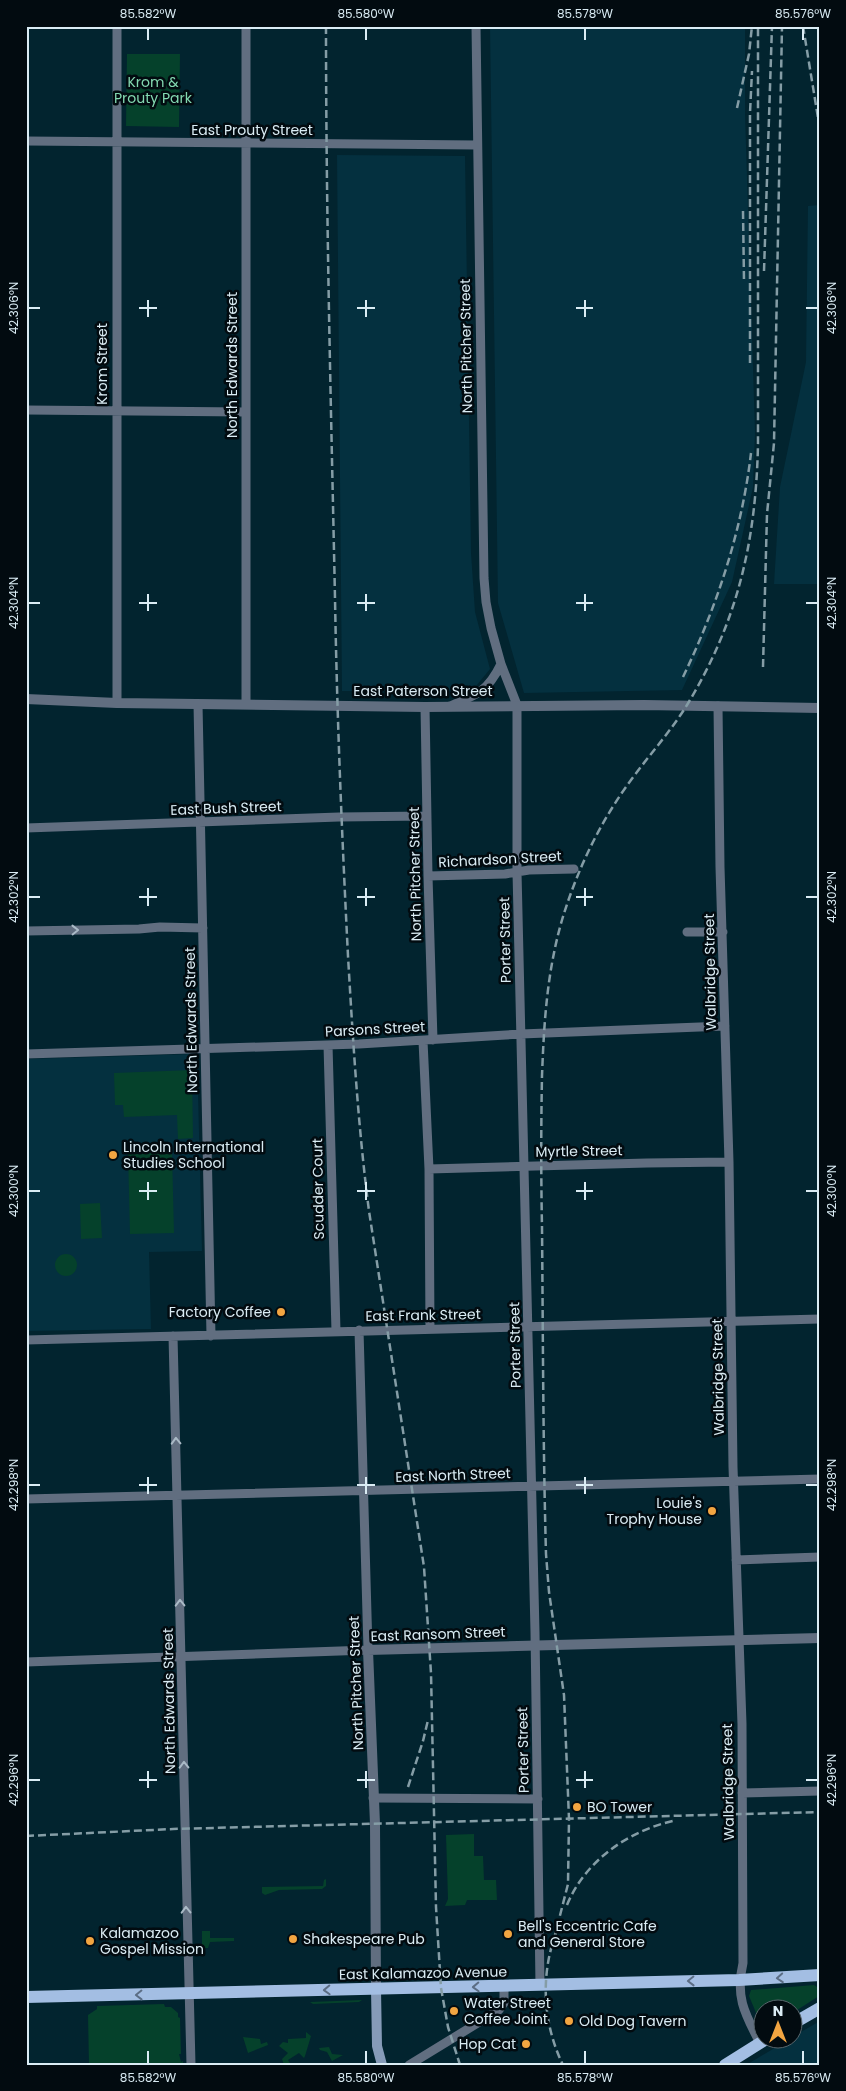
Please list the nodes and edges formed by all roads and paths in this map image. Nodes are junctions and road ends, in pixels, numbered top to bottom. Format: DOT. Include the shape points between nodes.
graph roads {
  1 [pos="117,26"];
  2 [pos="246,26"];
  3 [pos="476,26"];
  4 [pos="26,141"];
  5 [pos="116,142"];
  6 [pos="246,144"];
  7 [pos="477,145"];
  8 [pos="26,410"];
  9 [pos="116,410"];
  10 [pos="246,412"];
  11 [pos="501,664"];
  12 [pos="26,699"];
  13 [pos="117,703"];
  14 [pos="198,704"];
  15 [pos="246,704"];
  16 [pos="516,705"];
  17 [pos="448,706"];
  18 [pos="718,706"];
  19 [pos="425,707"];
  20 [pos="820,708"];
  21 [pos="427,816"];
  22 [pos="200,823"];
  23 [pos="26,828"];
  24 [pos="574,869"];
  25 [pos="517,872"];
  26 [pos="428,876"];
  27 [pos="203,928"];
  28 [pos="26,931"];
  29 [pos="687,932"];
  30 [pos="722,932"];
  31 [pos="725,1026"];
  32 [pos="521,1034"];
  33 [pos="433,1040"];
  34 [pos="423,1041"];
  35 [pos="328,1045"];
  36 [pos="204,1050"];
  37 [pos="26,1054"];
  38 [pos="729,1162"];
  39 [pos="525,1166"];
  40 [pos="429,1170"];
  41 [pos="820,1319"];
  42 [pos="731,1322"];
  43 [pos="528,1327"];
  44 [pos="430,1329"];
  45 [pos="359,1330"];
  46 [pos="336,1331"];
  47 [pos="173,1336"];
  48 [pos="211,1336"];
  49 [pos="26,1340"];
  50 [pos="820,1478"];
  51 [pos="733,1481"];
  52 [pos="532,1486"];
  53 [pos="364,1491"];
  54 [pos="178,1495"];
  55 [pos="26,1499"];
  56 [pos="820,1557"];
  57 [pos="736,1560"];
  58 [pos="820,1638"];
  59 [pos="738,1640"];
  60 [pos="534,1644"];
  61 [pos="368,1650"];
  62 [pos="182,1657"];
  63 [pos="26,1662"];
  64 [pos="820,1791"];
  65 [pos="742,1793"];
  66 [pos="374,1798"];
  67 [pos="538,1799"];
  68 [pos="820,1975"];
  69 [pos="739,1980"];
  70 [pos="540,1985"];
  71 [pos="504,1986"];
  72 [pos="376,1989"];
  73 [pos="188,1994"];
  74 [pos="26,1997"];
  75 [pos="820,2008"];
  76 [pos="804,2018"];
  77 [pos="754,2025"];
  78 [pos="754,2047"];
  79 [pos="191,2065"];
  80 [pos="382,2065"];
  81 [pos="409,2065"];
  82 [pos="725,2065"];
  1 -- 5 [label="street, Krom Street"];
  2 -- 6 [label="street, North Edwards Street"];
  3 -- 7 [label="street, North Pitcher Street"];
  4 -- 5 [label="street, East Prouty Street"];
  5 -- 6 [label="street, East Prouty Street"];
  5 -- 9 [label="street, Krom Street"];
  6 -- 7 [label="street, East Prouty Street"];
  6 -- 10 [label="street, North Edwards Street"];
  7 -- 11 [label="street, North Pitcher Street" via="484,578 486,602"];
  8 -- 9 [label="street"];
  9 -- 10 [label="street"];
  9 -- 13 [label="street, Krom Street"];
  10 -- 15 [label="street, North Edwards Street"];
  11 -- 16 [label="street, North Pitcher Street"];
  11 -- 17 [label="street" via="494,679 476,696"];
  12 -- 13 [label="street, East Paterson Street"];
  13 -- 14 [label="street, East Paterson Street"];
  14 -- 15 [label="street, East Paterson Street"];
  14 -- 22 [label="street, North Edwards Street"];
  15 -- 19 [label="street, East Paterson Street"];
  16 -- 17 [label="street, East Paterson Street"];
  16 -- 18 [label="street, East Paterson Street"];
  16 -- 25 [label="street, Porter Street"];
  17 -- 19 [label="street, East Paterson Street"];
  18 -- 20 [label="street, East Paterson Street"];
  18 -- 30 [label="street, Walbridge Street"];
  19 -- 21 [label="street, North Pitcher Street"];
  21 -- 22 [label="street, East Bush Street"];
  21 -- 26 [label="street, North Pitcher Street"];
  22 -- 23 [label="street, East Bush Street"];
  22 -- 27 [label="street, North Edwards Street"];
  24 -- 25 [label="street, Richardson Street"];
  25 -- 26 [label="street, Richardson Street"];
  25 -- 32 [label="street, Porter Street"];
  26 -- 33 [label="street, North Pitcher Street"];
  28 -- 27 [label="street, one-way"];
  27 -- 36 [label="street, North Edwards Street"];
  29 -- 30 [label="street"];
  30 -- 31 [label="street, Walbridge Street"];
  31 -- 32 [label="street, Parsons Street"];
  31 -- 38 [label="street, Walbridge Street"];
  32 -- 33 [label="street, Parsons Street"];
  32 -- 39 [label="street, Porter Street"];
  33 -- 34 [label="street, Parsons Street"];
  34 -- 35 [label="street, Parsons Street"];
  34 -- 40 [label="street"];
  35 -- 36 [label="street, Parsons Street"];
  35 -- 46 [label="street, Scudder Court"];
  36 -- 37 [label="street, Parsons Street"];
  36 -- 48 [label="street, North Edwards Street"];
  38 -- 39 [label="street, Myrtle Street"];
  38 -- 42 [label="street, Walbridge Street"];
  39 -- 40 [label="street, Myrtle Street"];
  39 -- 43 [label="street, Porter Street"];
  40 -- 44 [label="street"];
  41 -- 42 [label="street, East Frank Street"];
  42 -- 43 [label="street, East Frank Street"];
  42 -- 51 [label="street, Walbridge Street"];
  43 -- 44 [label="street, East Frank Street"];
  43 -- 52 [label="street, Porter Street"];
  44 -- 45 [label="street, East Frank Street"];
  45 -- 46 [label="street, East Frank Street"];
  45 -- 53 [label="street, North Pitcher Street"];
  46 -- 48 [label="street, East Frank Street"];
  47 -- 48 [label="street, East Frank Street"];
  47 -- 49 [label="street, East Frank Street"];
  54 -- 47 [label="street, North Edwards Street, one-way"];
  50 -- 51 [label="street, East North Street"];
  51 -- 52 [label="street, East North Street"];
  51 -- 57 [label="street, Walbridge Street"];
  52 -- 53 [label="street, East North Street"];
  52 -- 60 [label="street, Porter Street"];
  53 -- 54 [label="street, East North Street"];
  53 -- 61 [label="street, North Pitcher Street"];
  54 -- 55 [label="street, East North Street"];
  62 -- 54 [label="street, North Edwards Street, one-way"];
  56 -- 57 [label="street"];
  57 -- 59 [label="street, Walbridge Street"];
  58 -- 59 [label="street, East Ransom Street"];
  59 -- 60 [label="street, East Ransom Street"];
  59 -- 65 [label="street, Walbridge Street"];
  60 -- 61 [label="street, East Ransom Street"];
  60 -- 67 [label="street, Porter Street"];
  61 -- 62 [label="street, East Ransom Street"];
  61 -- 66 [label="street, North Pitcher Street"];
  62 -- 63 [label="street, East Ransom Street"];
  73 -- 62 [label="street, North Edwards Street, one-way"];
  64 -- 65 [label="street"];
  65 -- 69 [label="street, Walbridge Street" via="743,1963"];
  66 -- 67 [label="street"];
  66 -- 72 [label="street, North Pitcher Street"];
  67 -- 70 [label="street, Porter Street"];
  68 -- 69 [label="main road, East Kalamazoo Avenue, one-way"];
  69 -- 70 [label="main road, East Kalamazoo Avenue, one-way"];
  69 -- 77 [label="street, Walbridge Street" via="743,2008"];
  70 -- 71 [label="main road, East Kalamazoo Avenue"];
  71 -- 72 [label="main road, East Kalamazoo Avenue, one-way"];
  71 -- 81 [label="street" via="504,2003 499,2010"];
  72 -- 73 [label="main road, East Kalamazoo Avenue, one-way"];
  72 -- 80 [label="main road, North Pitcher Street" via="377,2046"];
  73 -- 74 [label="main road, East Kalamazoo Avenue, one-way"];
  73 -- 79 [label="street, North Edwards Street"];
  75 -- 76 [label="main road"];
  78 -- 82 [label="main road"];
}
